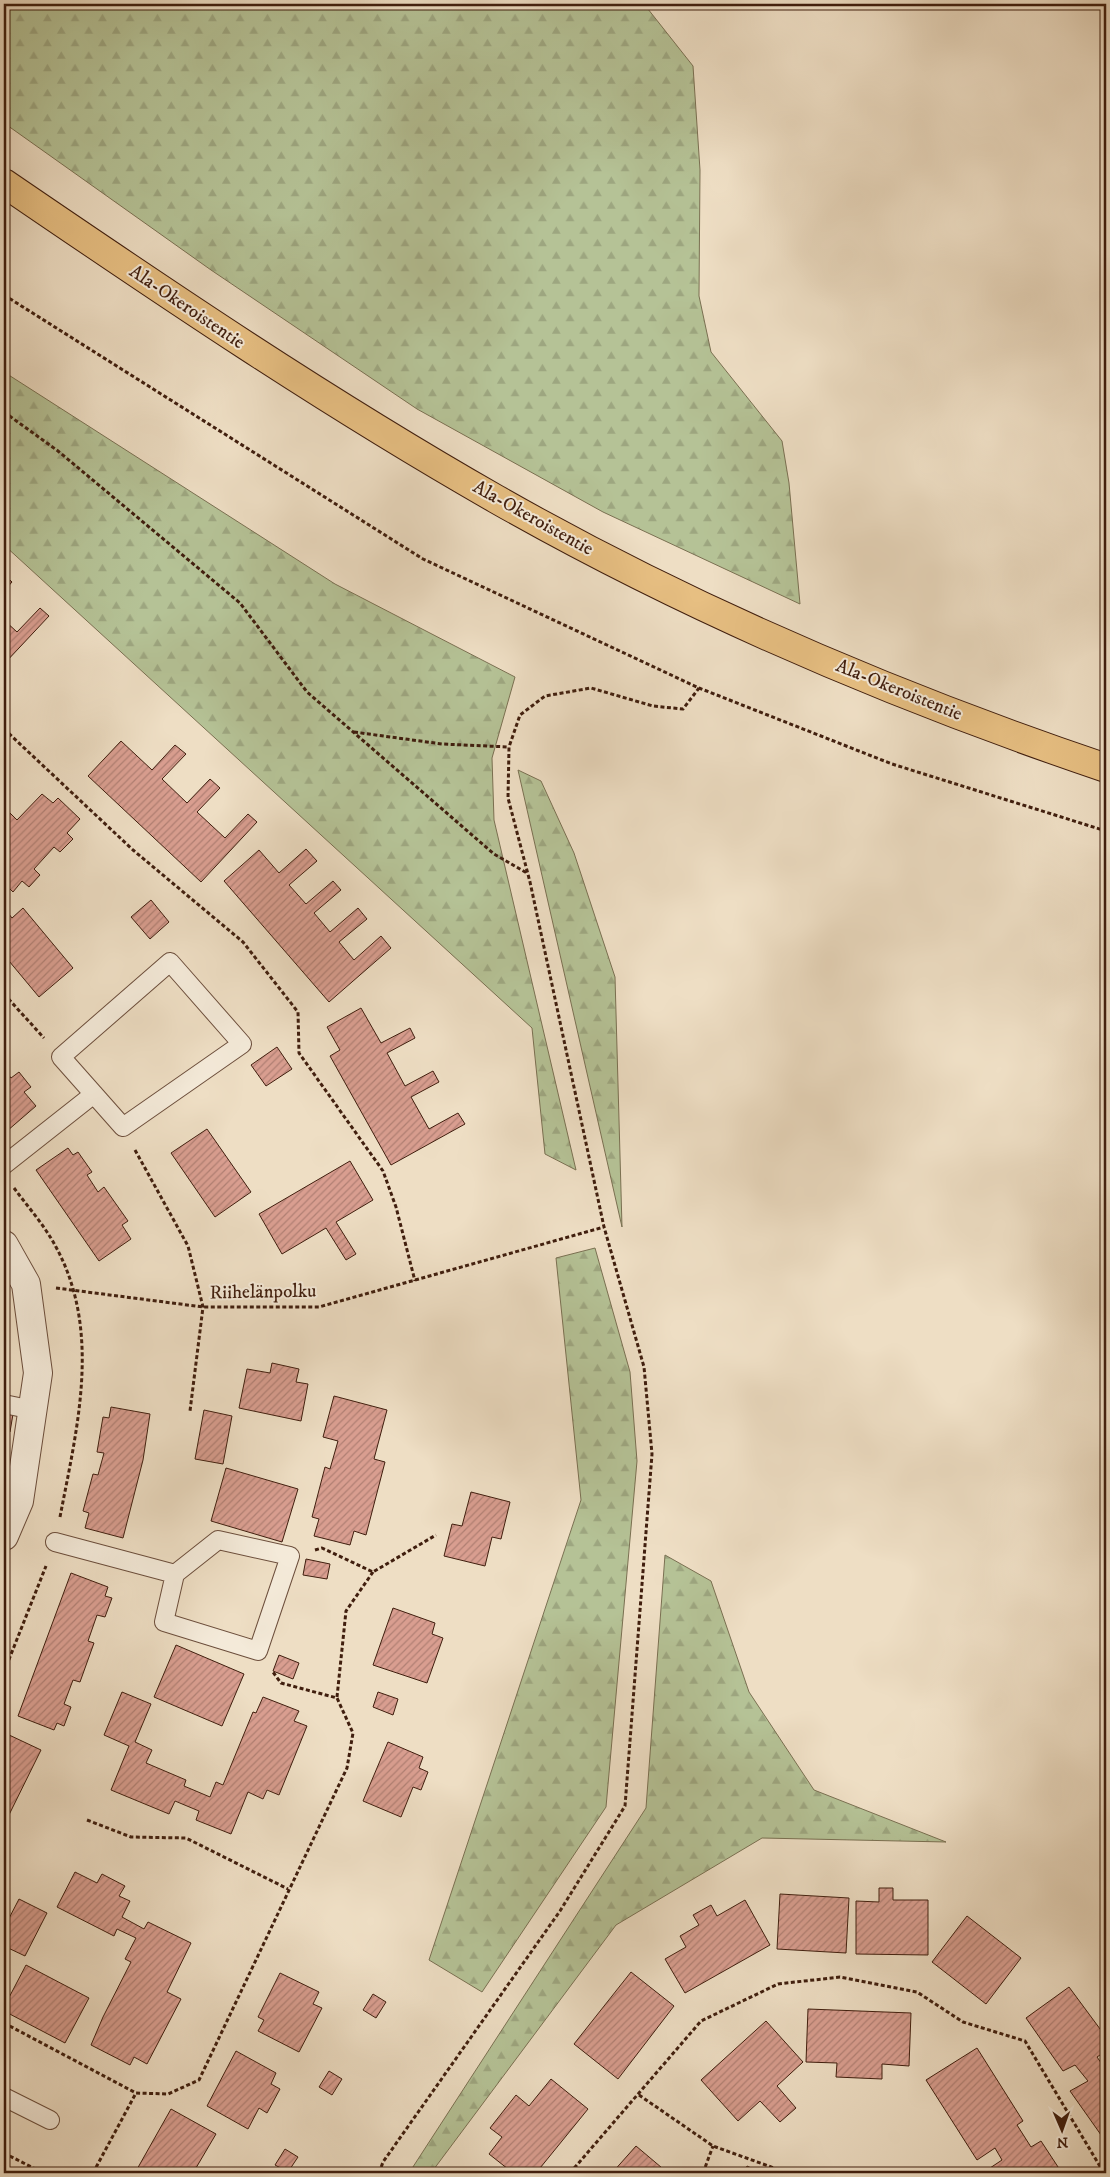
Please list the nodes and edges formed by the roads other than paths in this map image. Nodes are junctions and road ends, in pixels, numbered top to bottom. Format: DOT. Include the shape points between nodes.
graph roads {
  1 [pos="4,183"];
  2 [pos="1106,768"];
  3 [pos="94,1094"];
  4 [pos="4,1165"];
  5 [pos="4,1245"];
  6 [pos="4,1404"];
  7 [pos="32,1410"];
  8 [pos="4,1536"];
  9 [pos="55,1542"];
  10 [pos="175,1574"];
  11 [pos="4,2097"];
  12 [pos="50,2120"];
  1 -- 2 [label="main road, Ala-Okeroistentie" via="322,396 578,544 652,582 815,656 983,725"];
  3 -- 3 [label="lane" via="61,1057 170,962 242,1044 123,1127"];
  3 -- 4 [label="lane"];
  5 -- 7 [label="street" via="26,1284 38,1373"];
  6 -- 7 [label="lane"];
  7 -- 8 [label="street" via="20,1501"];
  9 -- 10 [label="lane"];
  10 -- 10 [label="lane" via="218,1540 290,1556 258,1651 164,1622"];
  11 -- 12 [label="lane"];
}
